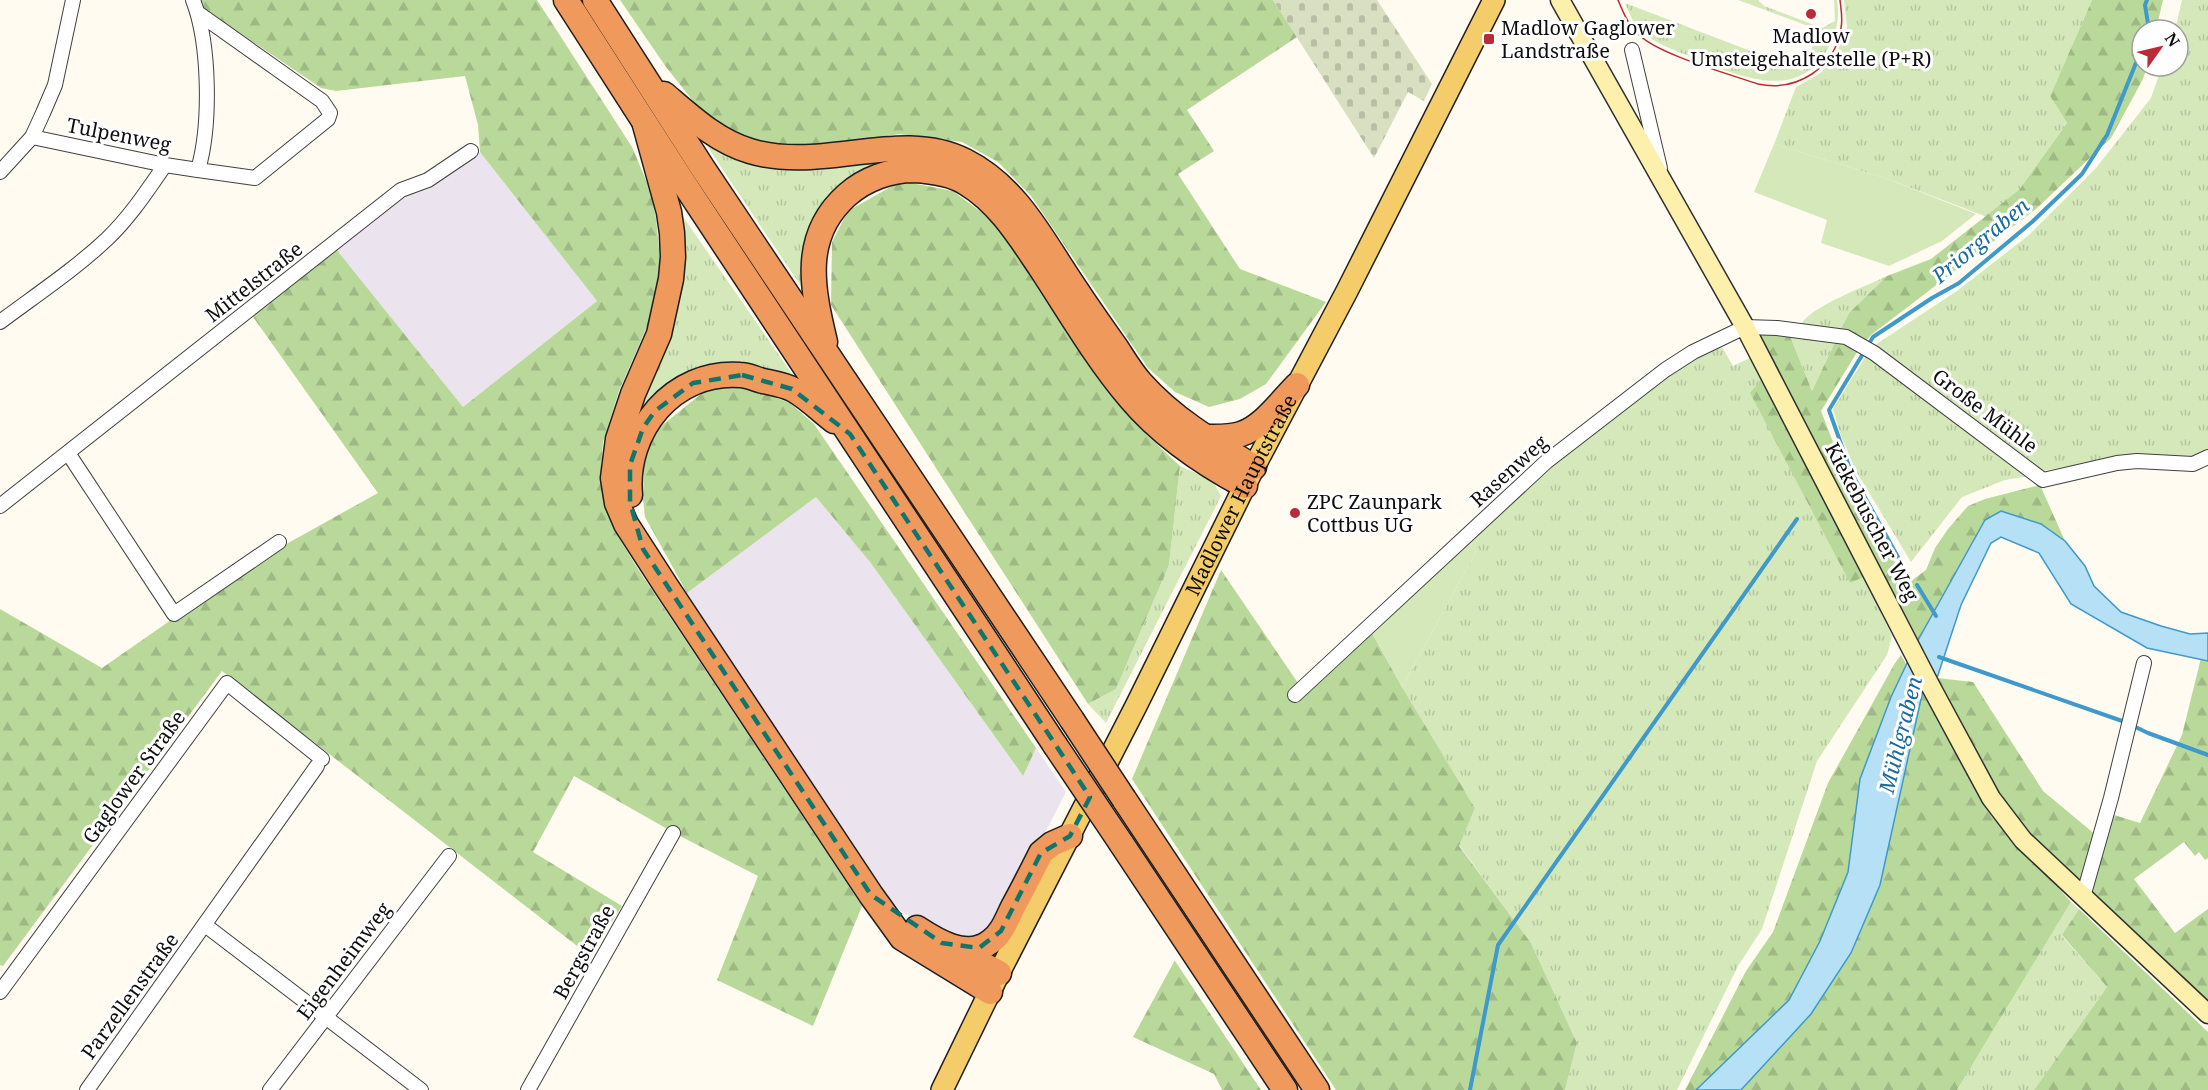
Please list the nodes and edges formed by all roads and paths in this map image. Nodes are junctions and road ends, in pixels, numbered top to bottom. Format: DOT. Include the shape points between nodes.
graph roads {
  1 [pos="72,0"];
  2 [pos="566,0"];
  3 [pos="595,0"];
  4 [pos="1494,0"];
  5 [pos="1560,0"];
  6 [pos="195,6"];
  7 [pos="1632,50"];
  8 [pos="644,77"];
  9 [pos="645,125"];
  10 [pos="32,137"];
  11 [pos="471,152"];
  12 [pos="165,165"];
  13 [pos="198,170"];
  14 [pos="0,172"];
  15 [pos="1662,180"];
  16 [pos="0,322"];
  17 [pos="1745,327"];
  18 [pos="828,356"];
  19 [pos="1297,385"];
  20 [pos="850,434"];
  21 [pos="1203,437"];
  22 [pos="68,453"];
  23 [pos="2208,457"];
  24 [pos="1249,476"];
  25 [pos="0,506"];
  26 [pos="279,542"];
  27 [pos="643,549"];
  28 [pos="2144,663"];
  29 [pos="1295,695"];
  30 [pos="320,763"];
  31 [pos="673,833"];
  32 [pos="1070,836"];
  33 [pos="449,856"];
  34 [pos="871,896"];
  35 [pos="2084,897"];
  36 [pos="206,925"];
  37 [pos="942,943"];
  38 [pos="994,982"];
  39 [pos="0,992"];
  40 [pos="2208,1014"];
  41 [pos="325,1017"];
  42 [pos="87,1090"];
  43 [pos="270,1090"];
  44 [pos="421,1090"];
  45 [pos="528,1090"];
  46 [pos="942,1090"];
  47 [pos="1285,1090"];
  48 [pos="1317,1090"];
  1 -- 10 [label="street" via="55,85"];
  2 -- 9 [label="highway"];
  3 -- 8 [label="highway"];
  4 -- 19 [label="main road, Madlower Hauptstraße"];
  5 -- 15 [label="main road, Kiekebuscher Weg"];
  6 -- 13 [label="street, Tulpenweg" via="206,84 206,128"];
  6 -- 13 [label="street, Tulpenweg" via="322,101 330,113 328,119 255,178"];
  7 -- 15 [label="street"];
  8 -- 18 [label="highway"];
  8 -- 21 [label="highway" via="712,133 749,151 808,159 882,149 922,149 963,160 985,172 1030,219 1140,382"];
  9 -- 20 [label="highway"];
  9 -- 27 [label="highway" via="669,212 671,279 659,334 618,439 614,478 617,503"];
  10 -- 12 [label="street, Tulpenweg"];
  10 -- 14 [label="street"];
  11 -- 22 [label="street, Mittelstraße" via="428,180 402,190"];
  12 -- 13 [label="street, Tulpenweg"];
  12 -- 16 [label="street" via="138,205 107,238"];
  15 -- 17 [label="main road, Kiekebuscher Weg"];
  17 -- 23 [label="street, Große Mühle" via="1846,337 1874,353 2043,480 2117,463 2193,464"];
  17 -- 29 [label="street, Rasenweg" via="1665,370 1546,462"];
  17 -- 35 [label="main road, Kiekebuscher Weg" via="1991,798 2023,840"];
  18 -- 24 [label="highway" via="813,285 813,259 826,219 837,204 870,180 904,170 945,174 983,194 1000,212 1109,369 1148,417 1188,451"];
  18 -- 48 [label="highway, bridge"];
  19 -- 21 [label="highway" via="1249,431 1229,437"];
  19 -- 24 [label="main road, Madlower Hauptstraße"];
  20 -- 27 [label="highway" via="792,389 742,375 718,375 693,383 655,411 634,448 630,492"];
  20 -- 47 [label="highway, bridge"];
  21 -- 24 [label="highway"];
  22 -- 25 [label="street, Mittelstraße"];
  22 -- 26 [label="street" via="174,614"];
  24 -- 32 [label="main road, Madlower Hauptstraße"];
  27 -- 34 [label="highway"];
  28 -- 35 [label="street"];
  30 -- 36 [label="street, Parzellenstraße"];
  30 -- 39 [label="street, Gaglower Straße" via="227,683"];
  31 -- 45 [label="street, Bergstraße"];
  32 -- 37 [label="highway" via="1041,853 1001,931 991,942 979,948"];
  32 -- 38 [label="main road, Madlower Hauptstraße"];
  33 -- 41 [label="street, Eigenheimweg"];
  34 -- 37 [label="highway"];
  34 -- 38 [label="highway" via="902,938"];
  35 -- 40 [label="main road, Kiekebuscher Weg"];
  36 -- 41 [label="street, Parzellenstraße"];
  36 -- 42 [label="street, Parzellenstraße"];
  37 -- 38 [label="highway"];
  38 -- 46 [label="main road, Madlower Hauptstraße"];
  41 -- 43 [label="street, Eigenheimweg"];
  41 -- 44 [label="street, Parzellenstraße"];
}
